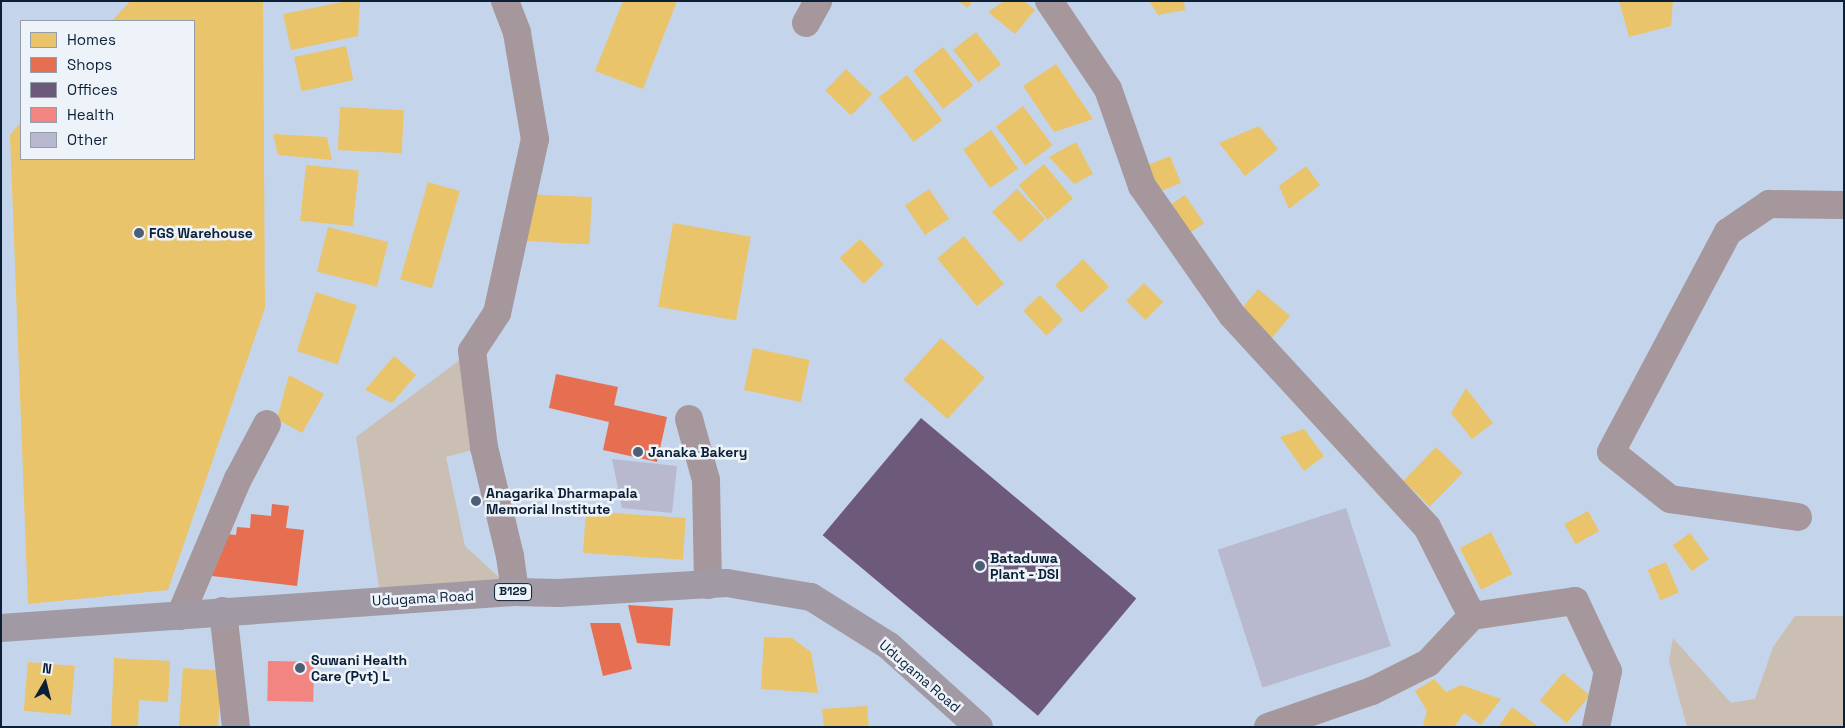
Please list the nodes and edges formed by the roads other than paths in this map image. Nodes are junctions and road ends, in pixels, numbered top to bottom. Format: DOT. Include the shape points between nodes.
graph roads {
  1 [pos="505,1"];
  2 [pos="1049,1"];
  3 [pos="1844,205"];
  4 [pos="688,419"];
  5 [pos="267,424"];
  6 [pos="1798,517"];
  7 [pos="708,585"];
  8 [pos="515,592"];
  9 [pos="223,611"];
  10 [pos="180,616"];
  11 [pos="1472,616"];
  12 [pos="1,628"];
  13 [pos="236,727"];
  14 [pos="979,727"];
  15 [pos="1268,727"];
  16 [pos="1596,727"];
  1 -- 8 [label="street" via="517,33 535,139 497,313 472,351 484,447 510,556"];
  2 -- 11 [label="street" via="1108,89 1142,186 1232,315 1427,527"];
  3 -- 6 [label="street" via="1769,204 1728,232 1612,452 1670,499"];
  4 -- 7 [label="street" via="706,480"];
  5 -- 10 [label="street" via="238,479"];
  7 -- 8 [label="main road, Udugama Road / B129"];
  7 -- 14 [label="main road, Udugama Road / B129" via="727,584 811,597 889,646"];
  8 -- 9 [label="main road, Udugama Road / B129"];
  9 -- 10 [label="main road, Udugama Road / B129"];
  9 -- 13 [label="street"];
  10 -- 12 [label="main road, Udugama Road / B129"];
  11 -- 15 [label="street" via="1428,663 1364,694"];
  11 -- 16 [label="street" via="1575,601 1608,671"];
}
